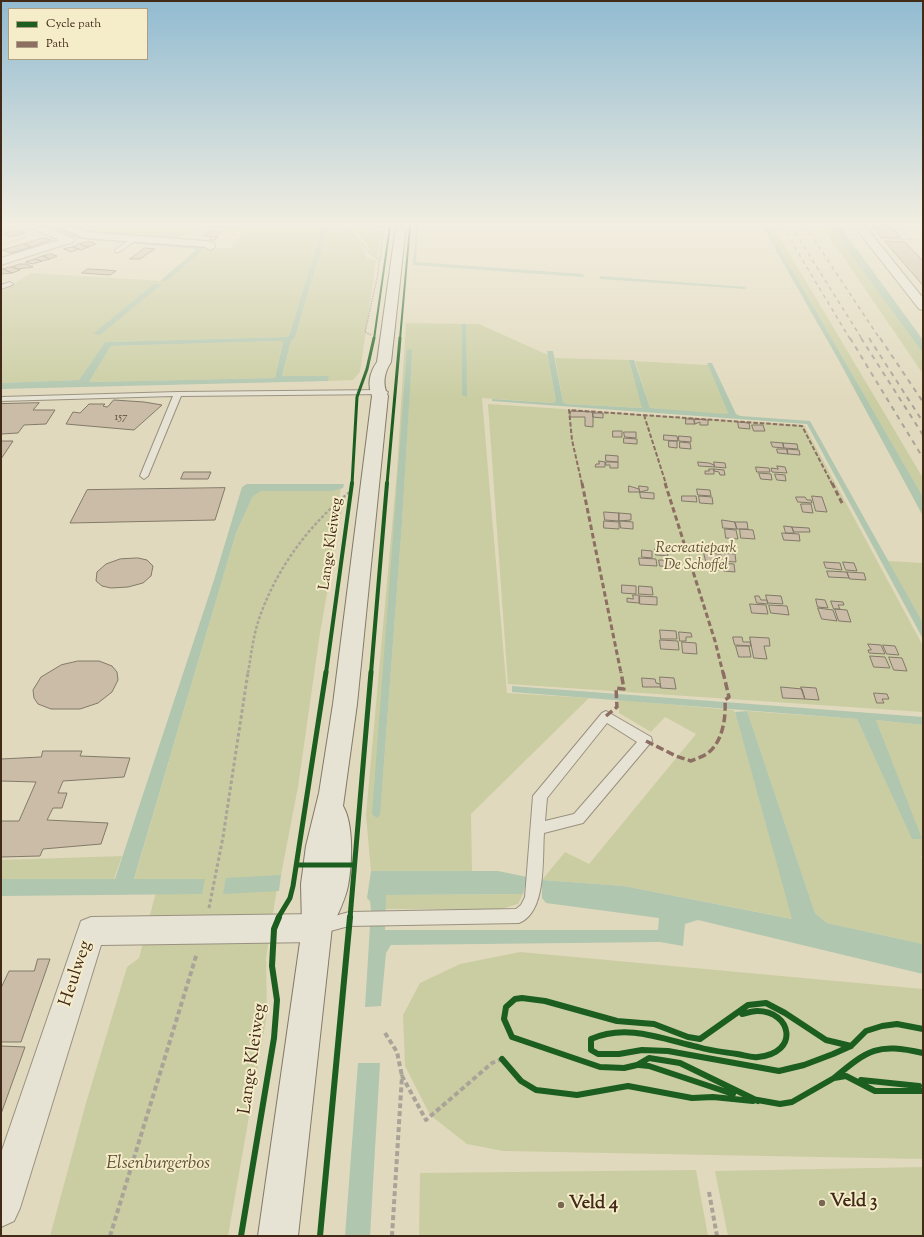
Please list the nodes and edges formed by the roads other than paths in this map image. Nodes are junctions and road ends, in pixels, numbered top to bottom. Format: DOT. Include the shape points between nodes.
graph roads {
  1 [pos="10,284"];
  2 [pos="394,284"];
  3 [pos="905,284"];
  4 [pos="1,287"];
  5 [pos="923,306"];
  6 [pos="381,393"];
  7 [pos="177,397"];
  8 [pos="1,399"];
  9 [pos="144,476"];
  10 [pos="539,828"];
  11 [pos="317,928"];
  12 [pos="1,1208"];
  13 [pos="278,1236"];
  1 -- 4 [label="lane"];
  2 -- 6 [label="street, Lange Kleiweg" via="384,362 388,368"];
  3 -- 5 [label="street"];
  6 -- 7 [label="lane"];
  6 -- 11 [label="street, Lange Kleiweg" via="333,792 337,847 333,886"];
  7 -- 8 [label="lane"];
  7 -- 9 [label="lane"];
  10 -- 10 [label="lane" via="540,796 606,716 646,741 578,818"];
  10 -- 11 [label="lane" via="532,898 526,910 519,916 349,920"];
  11 -- 12 [label="street, Heulweg" via="91,931"];
  11 -- 13 [label="street, Lange Kleiweg"];
}
